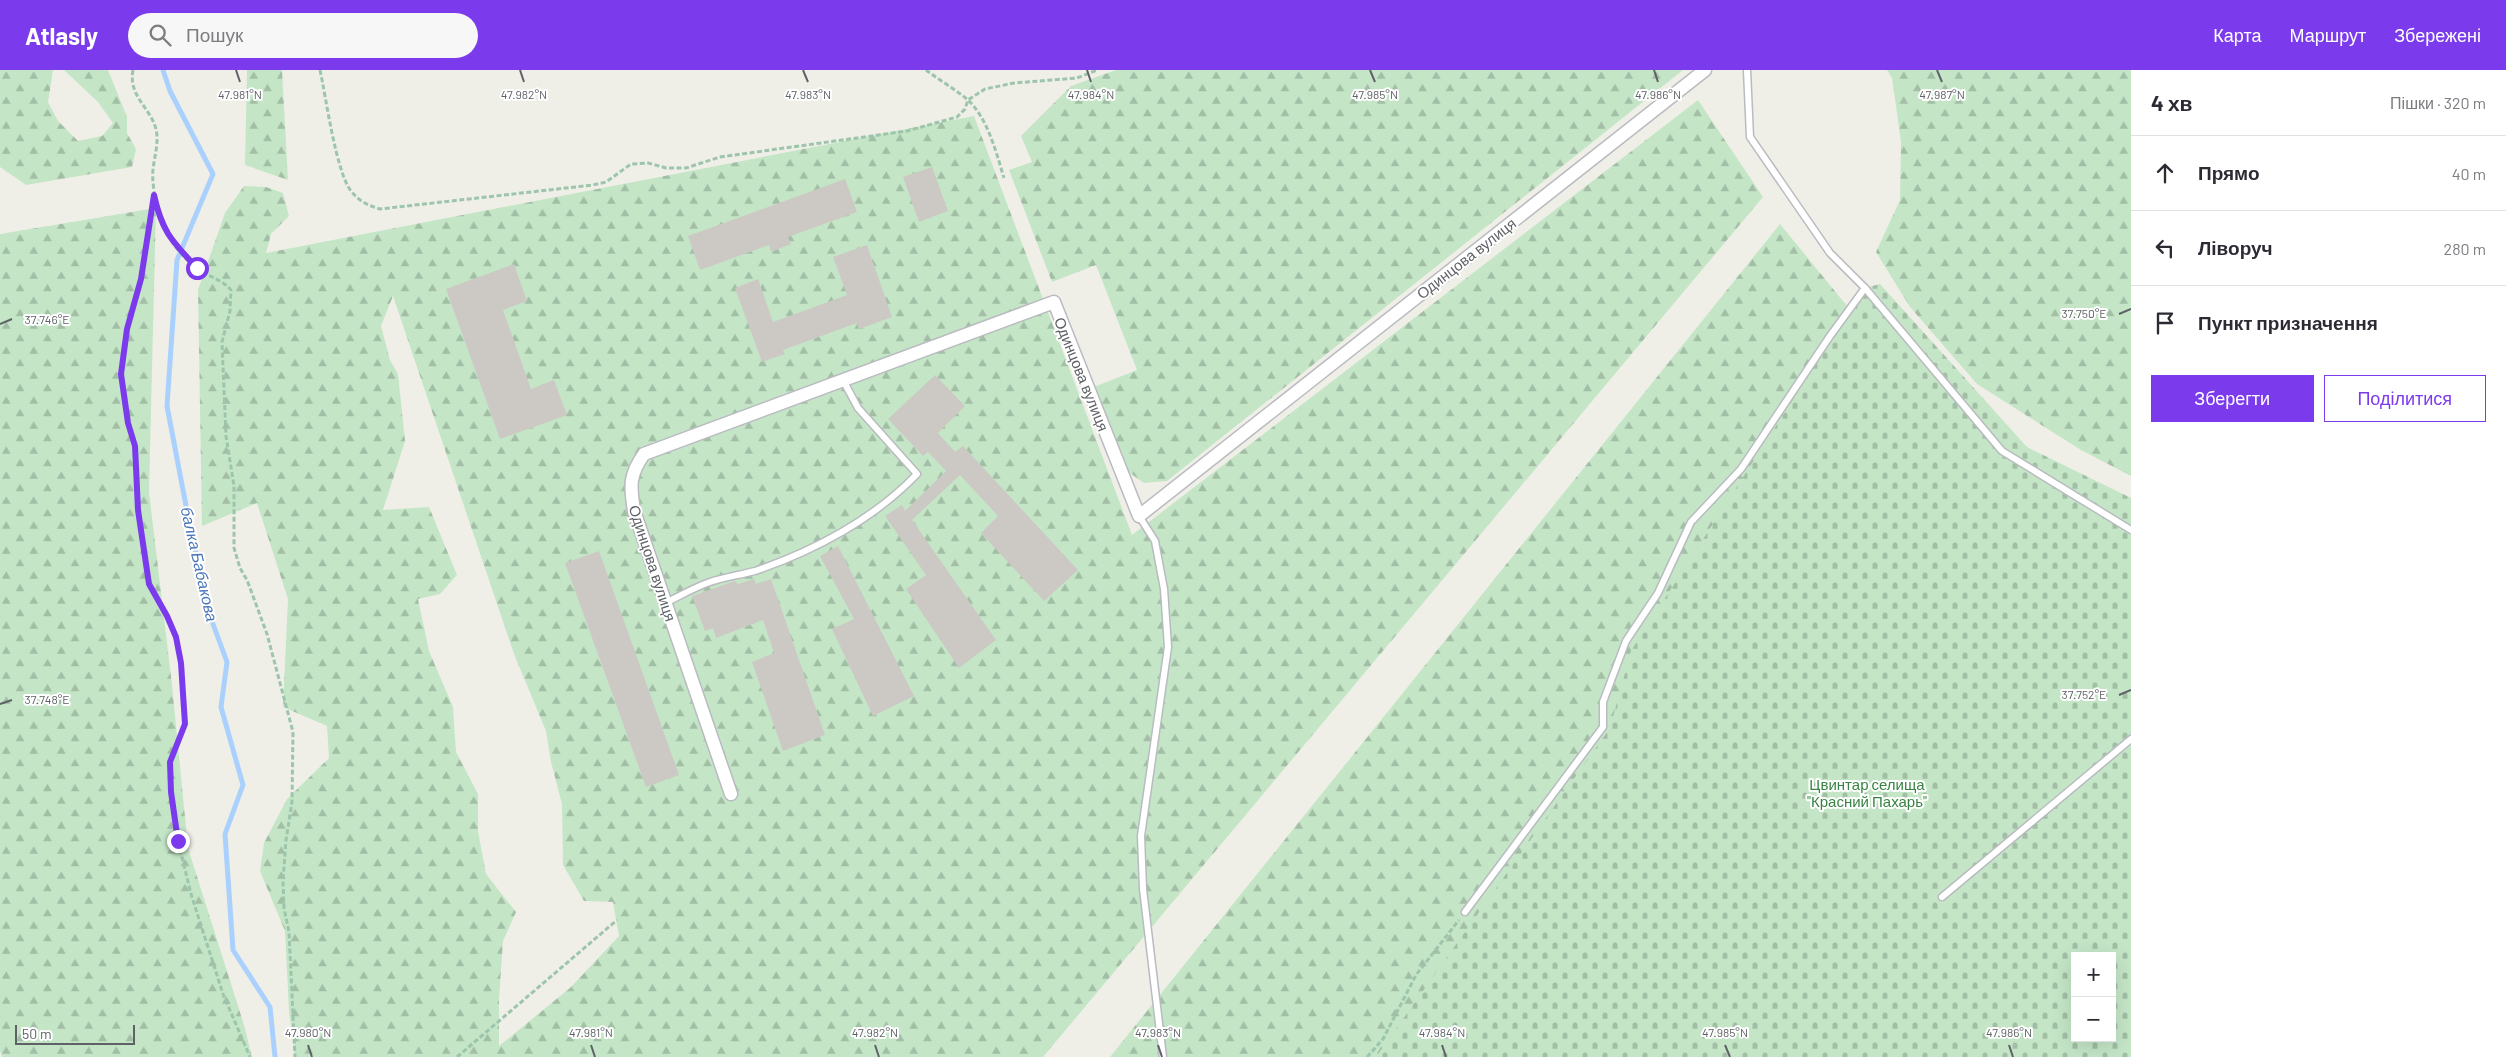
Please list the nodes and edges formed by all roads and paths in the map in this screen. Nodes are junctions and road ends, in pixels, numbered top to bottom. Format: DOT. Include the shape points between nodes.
graph roads {
  1 [pos="133,70"];
  2 [pos="320,70"];
  3 [pos="926,70"];
  4 [pos="1097,70"];
  5 [pos="1705,70"];
  6 [pos="1747,70"];
  7 [pos="968,100"];
  8 [pos="1004,178"];
  9 [pos="154,195"];
  10 [pos="1865,288"];
  11 [pos="843,380"];
  12 [pos="1139,516"];
  13 [pos="2131,530"];
  14 [pos="665,602"];
  15 [pos="2131,739"];
  16 [pos="731,794"];
  17 [pos="1942,897"];
  18 [pos="1465,912"];
  19 [pos="617,920"];
  20 [pos="250,1057"];
  21 [pos="295,1057"];
  22 [pos="457,1057"];
  23 [pos="1163,1057"];
  24 [pos="1367,1057"];
  1 -- 9 [label="path" via="139,102 155,126 158,141 152,178"];
  2 -- 7 [label="path" via="339,161 350,189 363,204 380,209 593,185 606,182 631,164 686,168 720,157 907,131 957,117"];
  3 -- 7 [label="path"];
  4 -- 7 [label="path" via="1077,78 985,89"];
  5 -- 12 [label="street, Одинцова вулиця"];
  6 -- 10 [label="lane" via="1750,137 1830,252"];
  7 -- 8 [label="path" via="996,149"];
  9 -- 20 [label="path" via="121,374 135,446 138,510 149,584 176,637 181,663 185,724 170,762 178,841 223,994"];
  9 -- 21 [label="path" via="159,218 168,237 197,268 221,280 231,290 230,312 222,342 226,436 234,486 234,548 268,634 293,732 292,802 283,881 289,932"];
  10 -- 13 [label="lane" via="2002,451"];
  10 -- 18 [label="lane" via="1741,469 1691,522 1658,594 1626,641 1603,702 1603,727"];
  11 -- 12 [label="street, Одинцова вулиця" via="1054,302"];
  11 -- 14 [label="street, Одинцова вулиця" via="644,454 634,468 630,488 634,511"];
  11 -- 14 [label="lane" via="858,408 917,474 895,498 826,540 754,571 710,582"];
  12 -- 23 [label="lane" via="1155,540 1164,590 1168,647 1141,836 1143,889"];
  14 -- 16 [label="street, Одинцова вулиця"];
  15 -- 17 [label="lane"];
  18 -- 24 [label="path" via="1416,975 1382,1039"];
  19 -- 22 [label="path"];
}
